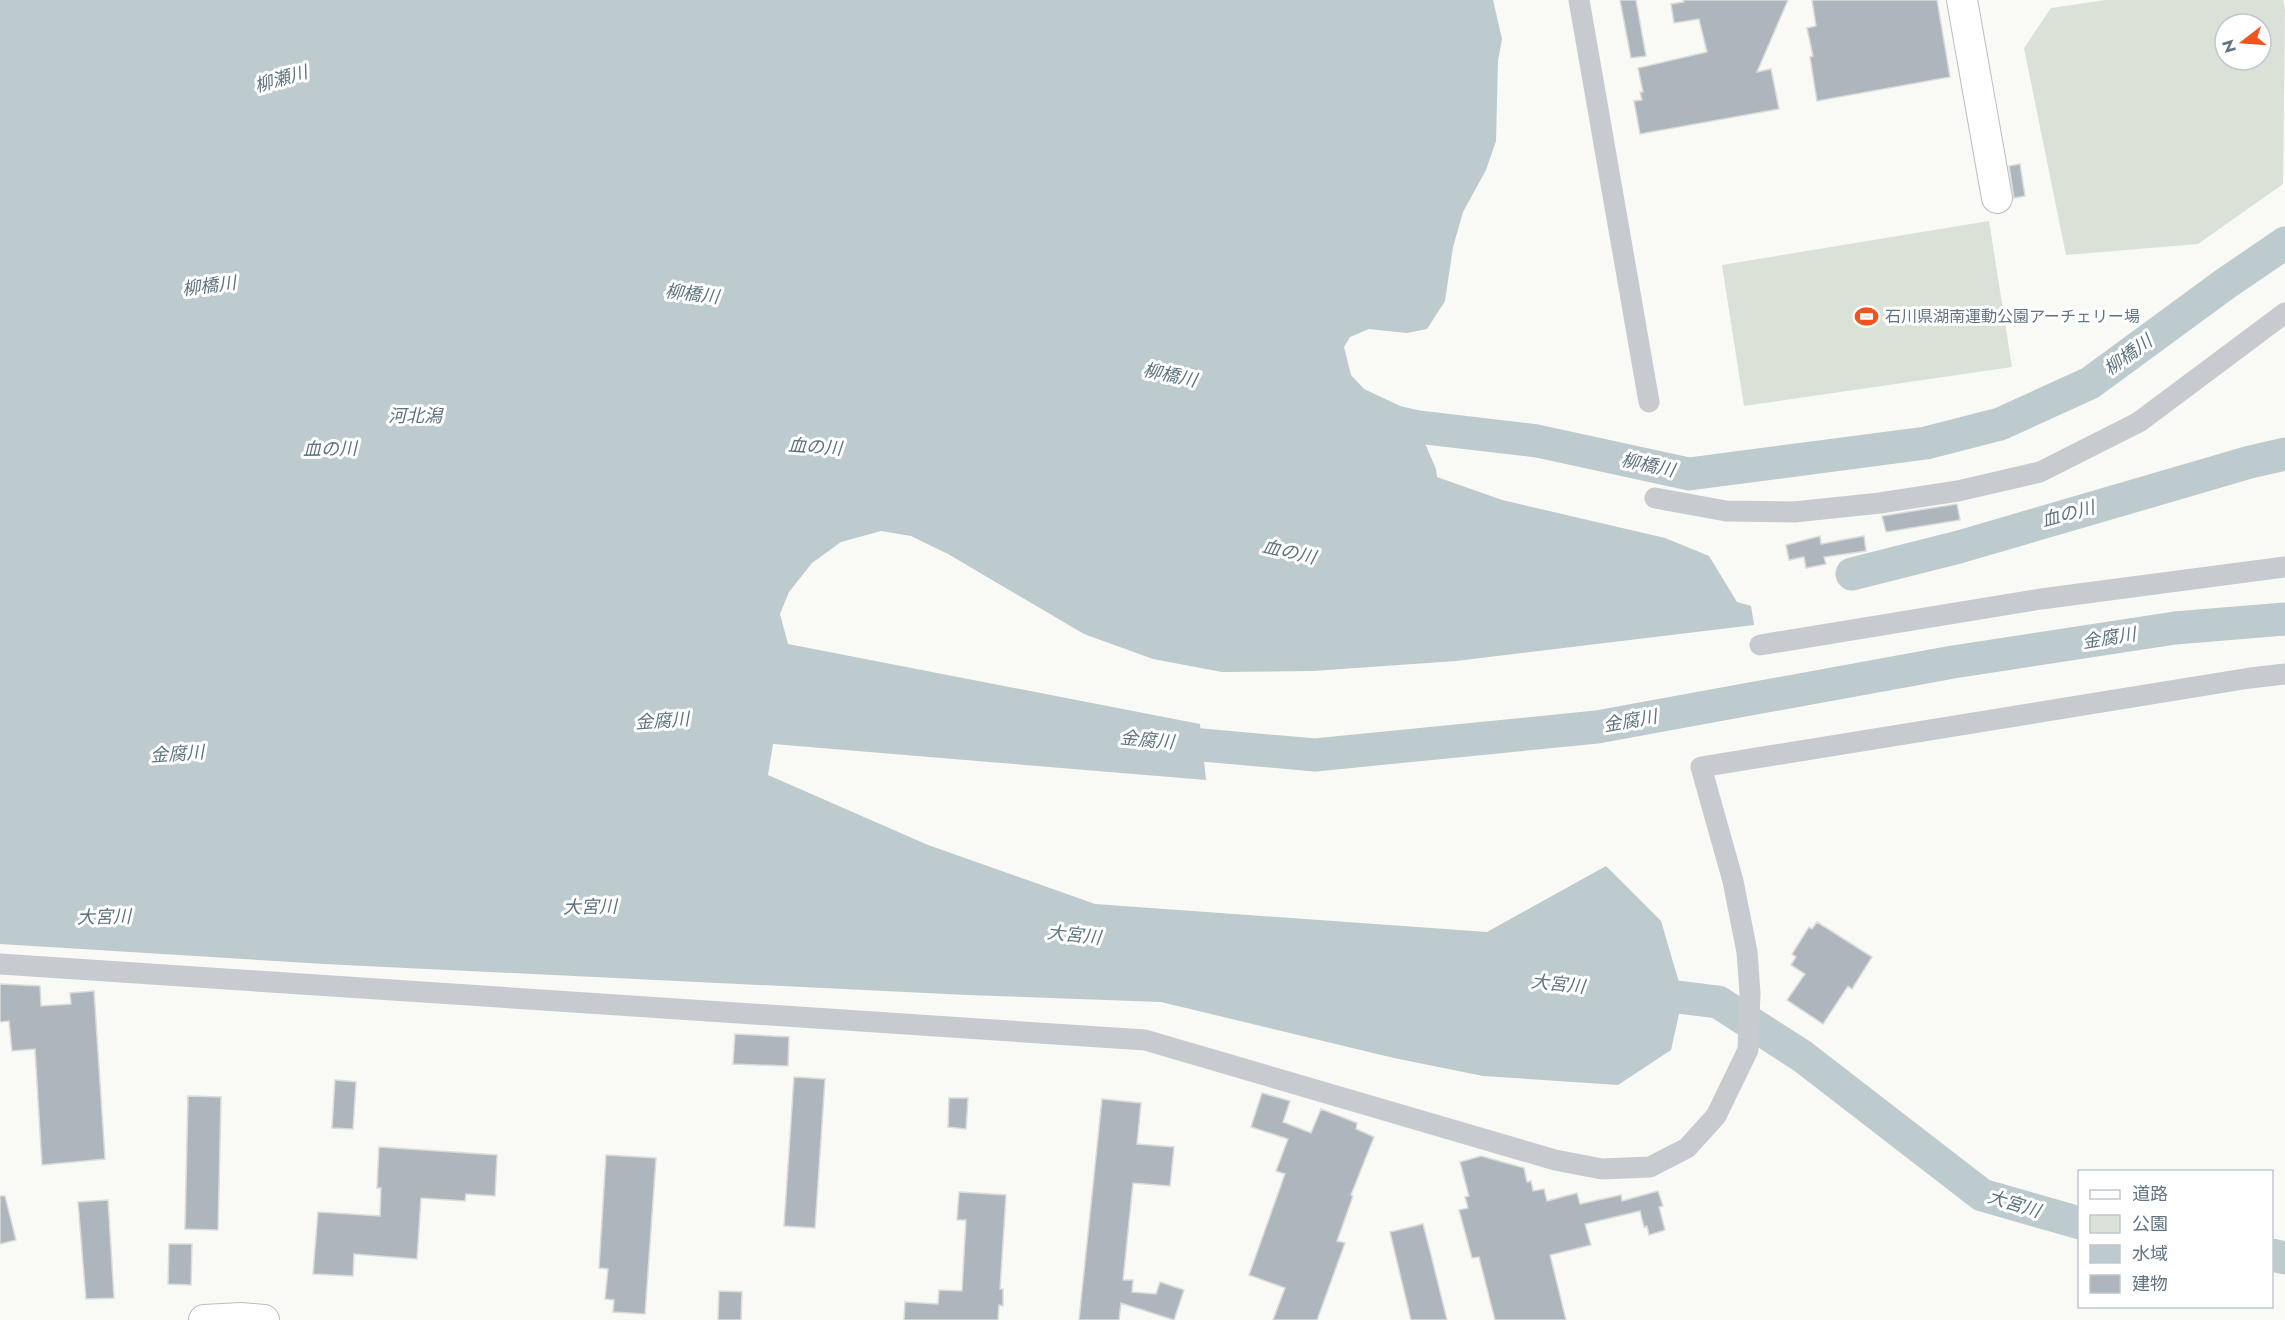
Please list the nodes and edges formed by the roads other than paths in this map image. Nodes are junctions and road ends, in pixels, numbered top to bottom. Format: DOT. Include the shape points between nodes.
graph roads {
  1 [pos="1579,0"];
  2 [pos="1962,0"];
  3 [pos="1997,198"];
  4 [pos="2285,313"];
  5 [pos="1649,402"];
  6 [pos="1655,498"];
  7 [pos="2285,567"];
  8 [pos="1760,645"];
  9 [pos="2285,674"];
  10 [pos="0,964"];
  11 [pos="204,1320"];
  12 [pos="264,1320"];
  1 -- 5 [label="street"];
  2 -- 3 [label="street"];
  4 -- 6 [label="street" via="2139,422 2040,472 1936,495 1794,512 1726,511"];
  7 -- 8 [label="street" via="2041,599"];
  9 -- 10 [label="street" via="1701,767 1733,881 1747,952 1748,1050 1716,1116 1687,1148 1650,1167 1602,1169 1555,1160 1145,1040"];
  11 -- 12 [label="street"];
}
